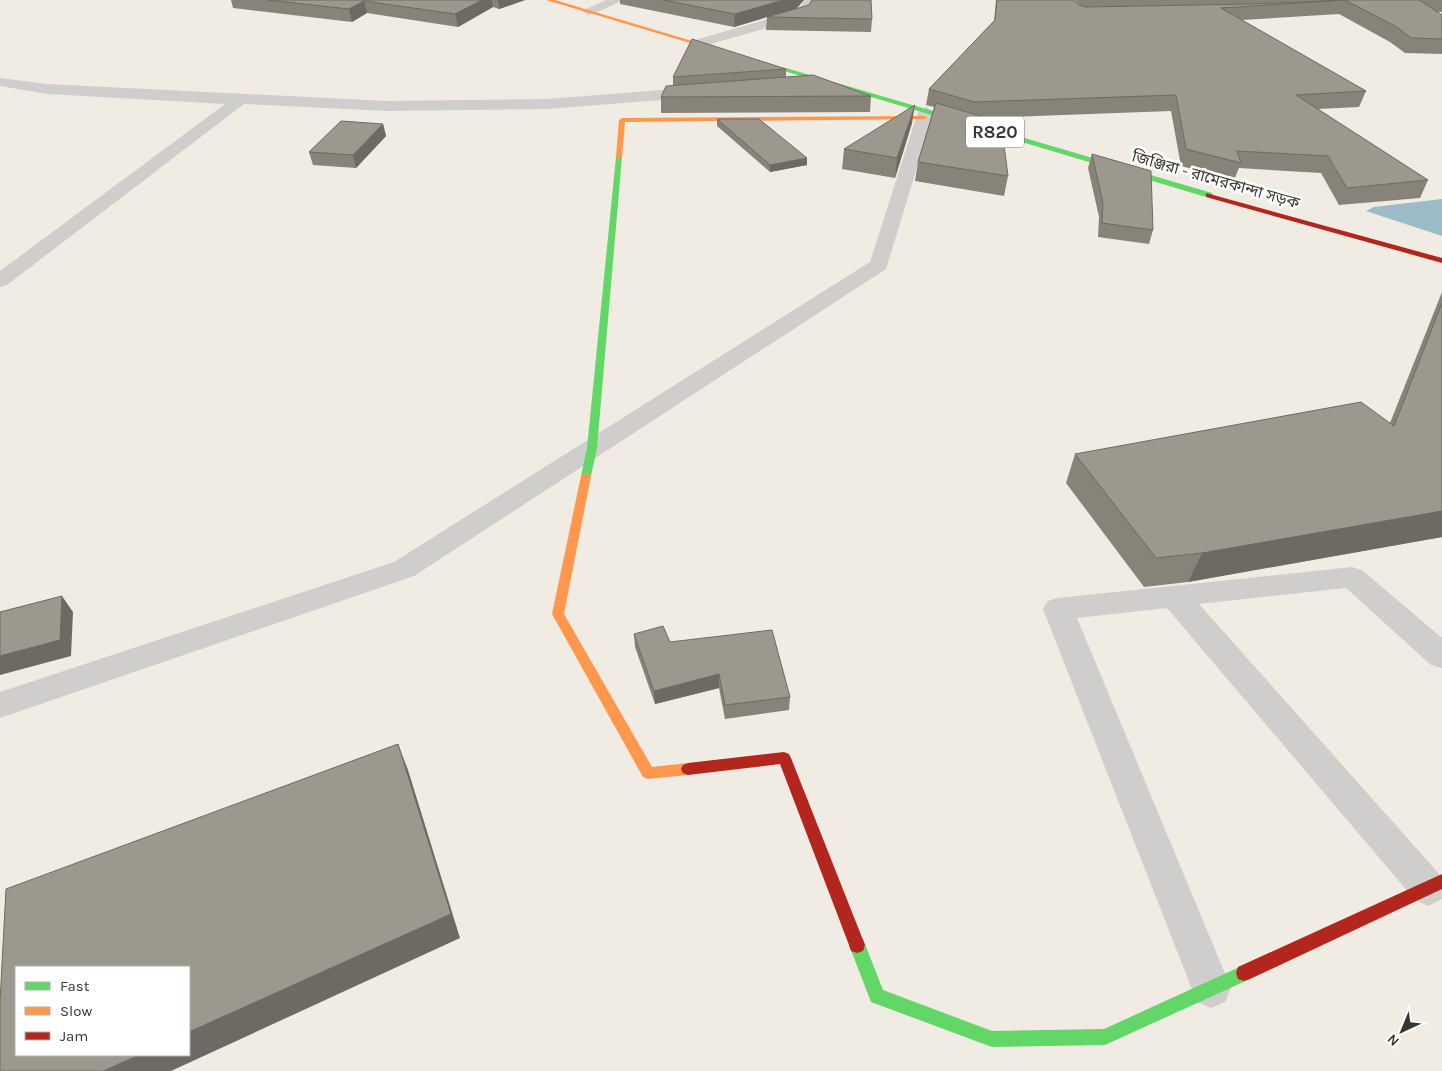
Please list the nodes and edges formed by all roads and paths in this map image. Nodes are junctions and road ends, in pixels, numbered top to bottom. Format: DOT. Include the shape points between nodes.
graph roads {
  1 [pos="549,0"];
  2 [pos="618,0"];
  3 [pos="811,0"];
  4 [pos="588,11"];
  5 [pos="697,44"];
  6 [pos="0,82"];
  7 [pos="829,83"];
  8 [pos="790,86"];
  9 [pos="712,92"];
  10 [pos="240,100"];
  11 [pos="925,115"];
  12 [pos="1442,261"];
  13 [pos="0,281"];
  14 [pos="592,448"];
  15 [pos="1174,596"];
  16 [pos="1442,656"];
  17 [pos="0,705"];
  18 [pos="1435,885"];
  19 [pos="1211,988"];
  1 -- 4 [label="street, জিঞ্জিরা - রামেরকান্দা সড়ক / R820"];
  2 -- 4 [label="street"];
  3 -- 5 [label="street" via="803,13"];
  4 -- 5 [label="street, জিঞ্জিরা - রামেরকান্দা সড়ক / R820"];
  5 -- 7 [label="street, জিঞ্জিরা - রামেরকান্দা সড়ক / R820"];
  6 -- 10 [label="street"];
  7 -- 8 [label="street"];
  7 -- 11 [label="street, জিঞ্জিরা - রামেরকান্দা সড়ক / R820"];
  9 -- 10 [label="street" via="547,104 387,106"];
  10 -- 13 [label="street"];
  11 -- 12 [label="street, জিঞ্জিরা - রামেরকান্দা সড়ক / R820"];
  11 -- 14 [label="street" via="879,265"];
  11 -- 14 [label="street" via="622,120"];
  14 -- 17 [label="street" via="404,569"];
  14 -- 19 [label="street" via="558,614 648,773 784,758 877,996 992,1039 1105,1037"];
  15 -- 16 [label="street" via="1352,577"];
  15 -- 18 [label="street"];
  15 -- 19 [label="street" via="1058,609"];
  18 -- 19 [label="street"];
}
